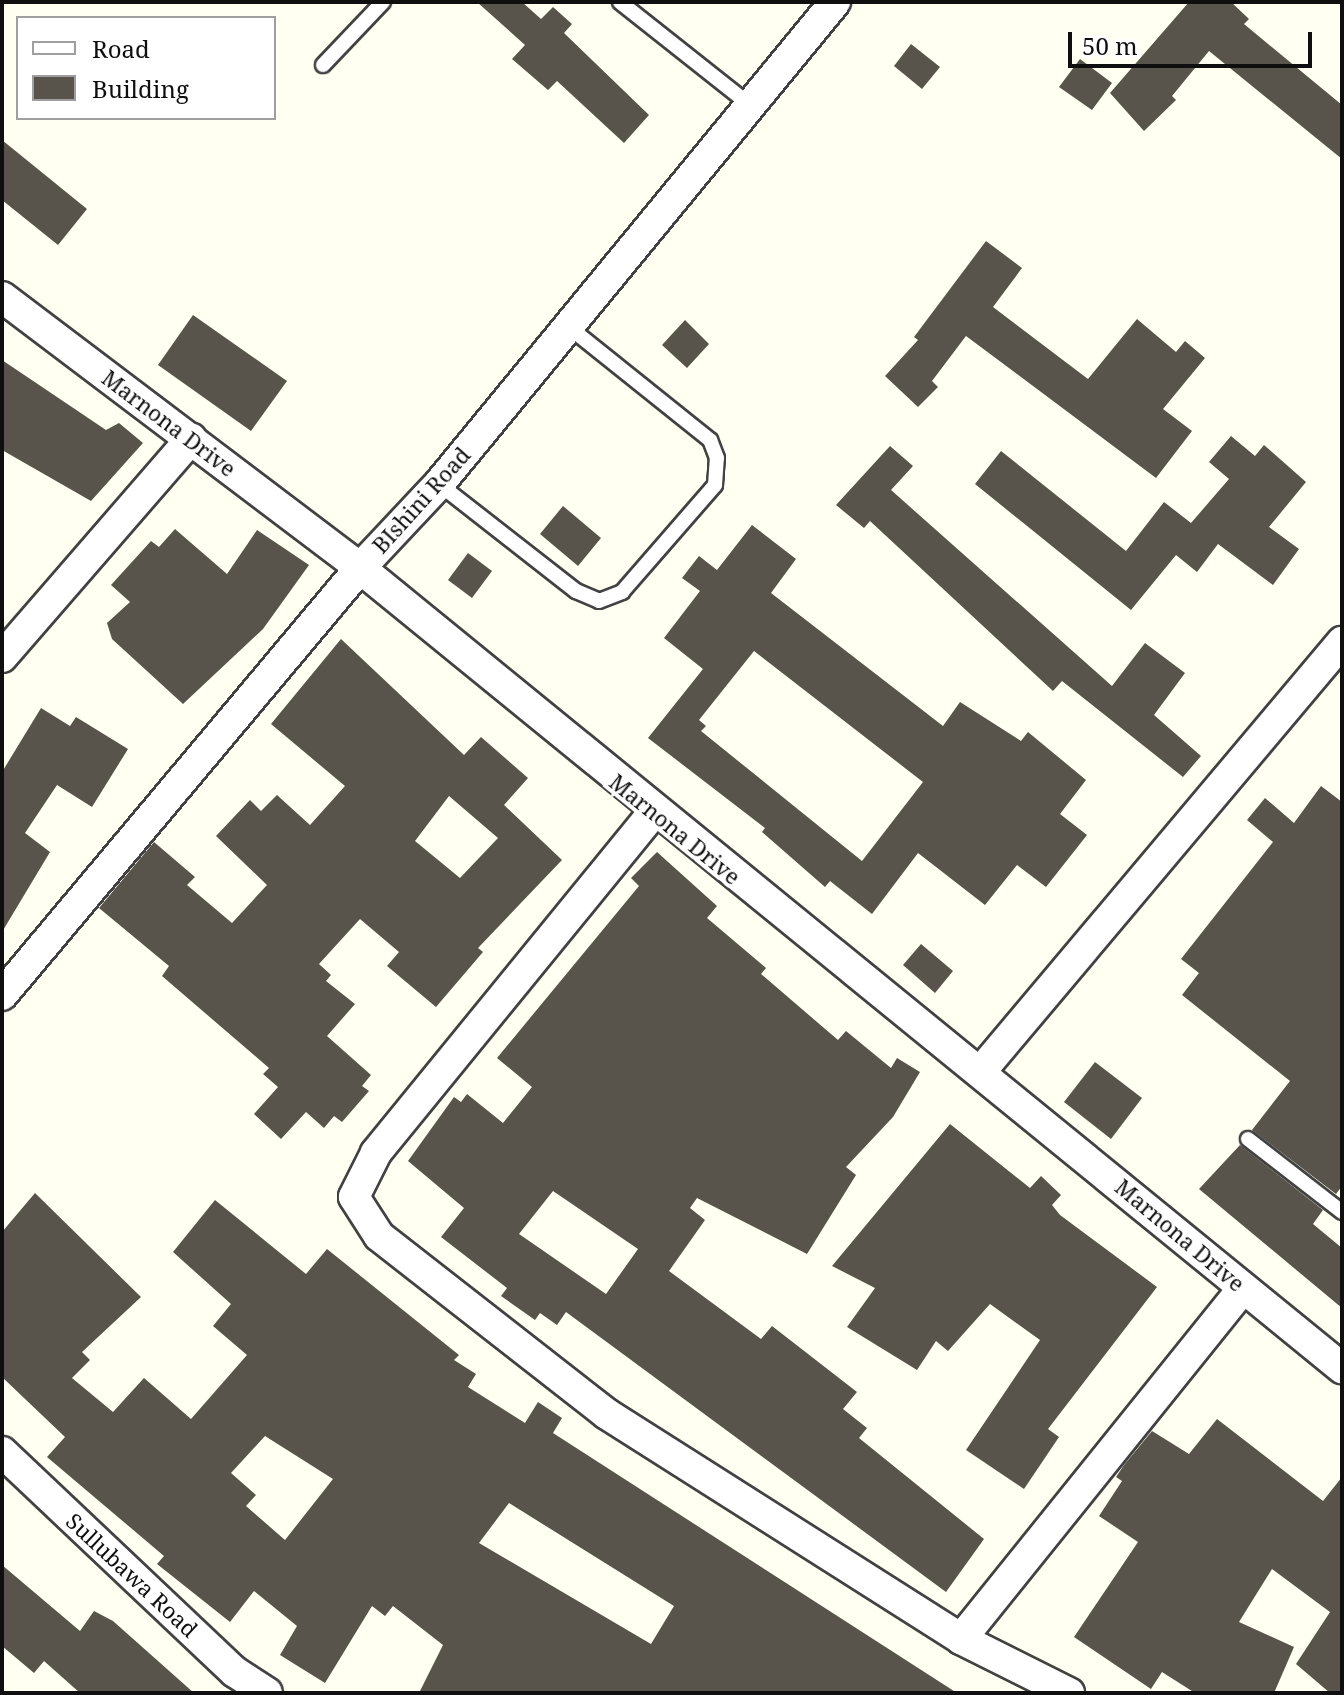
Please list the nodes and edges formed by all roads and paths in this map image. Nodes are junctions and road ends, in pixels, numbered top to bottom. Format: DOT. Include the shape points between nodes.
graph roads {
  1 [pos="383,2"];
  2 [pos="620,2"];
  3 [pos="835,2"];
  4 [pos="323,65"];
  5 [pos="751,106"];
  6 [pos="2,297"];
  7 [pos="569,327"];
  8 [pos="191,439"];
  9 [pos="439,484"];
  10 [pos="360,568"];
  11 [pos="1342,642"];
  12 [pos="2,657"];
  13 [pos="653,813"];
  14 [pos="2,995"];
  15 [pos="981,1071"];
  16 [pos="1248,1139"];
  17 [pos="1342,1212"];
  18 [pos="1243,1288"];
  19 [pos="1342,1368"];
  20 [pos="2,1452"];
  21 [pos="961,1639"];
  22 [pos="267,1693"];
  23 [pos="1069,1693"];
  1 -- 4 [label="lane"];
  2 -- 5 [label="lane"];
  3 -- 5 [label="street, BIshini Road"];
  5 -- 7 [label="street, BIshini Road"];
  6 -- 8 [label="street, Marnona Drive"];
  7 -- 9 [label="street, BIshini Road"];
  7 -- 9 [label="lane" via="710,440 717,458 715,485 622,592 599,601 576,591"];
  8 -- 10 [label="street, Marnona Drive"];
  8 -- 12 [label="street"];
  9 -- 10 [label="street, BIshini Road"];
  10 -- 13 [label="street, Marnona Drive"];
  10 -- 14 [label="street, BIshini Road"];
  11 -- 15 [label="street"];
  13 -- 15 [label="street, Marnona Drive"];
  13 -- 21 [label="street" via="376,1153 354,1197 379,1236 607,1414"];
  15 -- 18 [label="street, Marnona Drive"];
  16 -- 17 [label="lane"];
  18 -- 19 [label="street, Marnona Drive"];
  18 -- 21 [label="street"];
  20 -- 22 [label="street, Sullubawa Road" via="235,1672"];
  21 -- 23 [label="street"];
}
